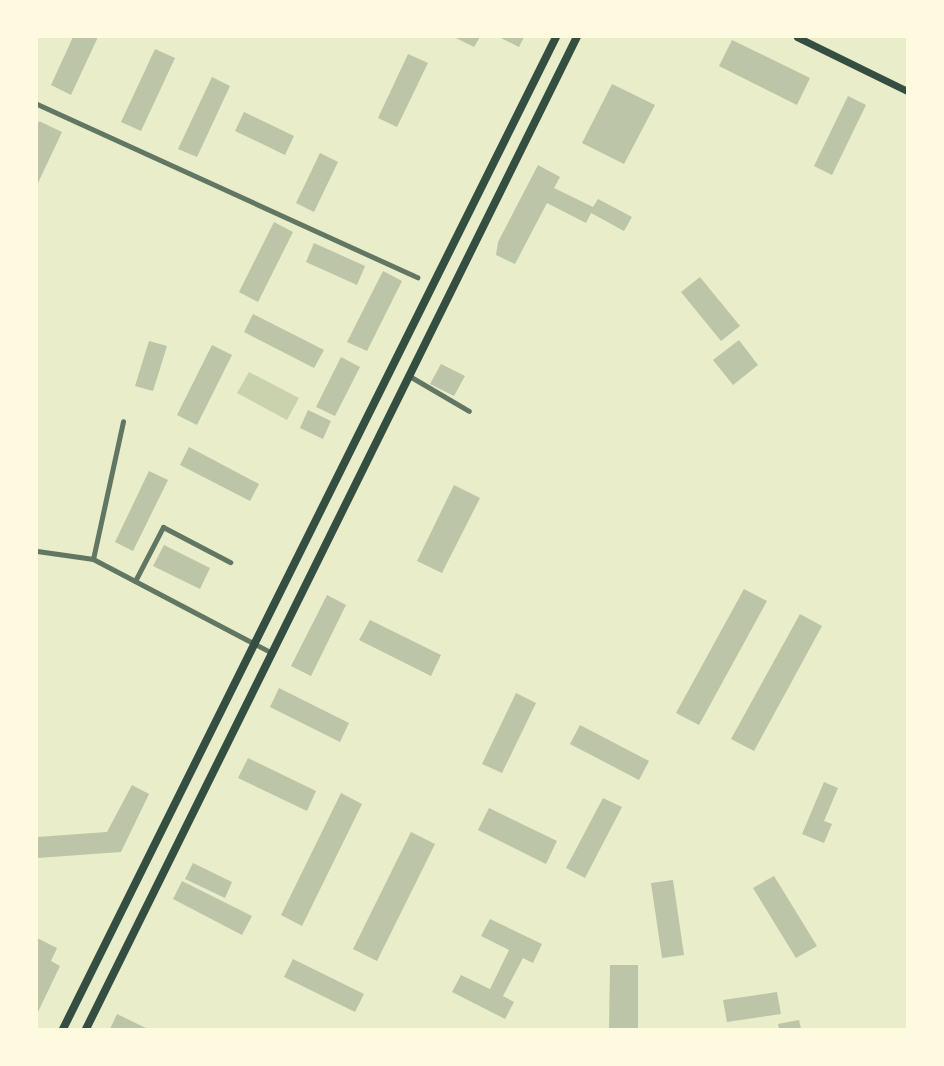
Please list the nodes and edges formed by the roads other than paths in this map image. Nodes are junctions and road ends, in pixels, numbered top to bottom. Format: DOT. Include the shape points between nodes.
graph roads {
  1 [pos="556,37"];
  2 [pos="577,37"];
  3 [pos="797,37"];
  4 [pos="907,91"];
  5 [pos="37,104"];
  6 [pos="417,277"];
  7 [pos="411,377"];
  8 [pos="469,411"];
  9 [pos="123,421"];
  10 [pos="37,551"];
  11 [pos="93,559"];
  12 [pos="230,562"];
  13 [pos="135,581"];
  14 [pos="255,644"];
  15 [pos="275,654"];
  16 [pos="63,1029"];
  17 [pos="86,1029"];
  1 -- 14 [label="main road"];
  2 -- 7 [label="main road"];
  3 -- 4 [label="main road"];
  5 -- 6 [label="street"];
  7 -- 8 [label="street"];
  7 -- 15 [label="main road"];
  9 -- 11 [label="street"];
  10 -- 11 [label="street"];
  11 -- 13 [label="street"];
  12 -- 13 [label="street" via="163,527"];
  13 -- 14 [label="street"];
  14 -- 15 [label="street"];
  14 -- 16 [label="main road"];
  15 -- 17 [label="main road"];
}
